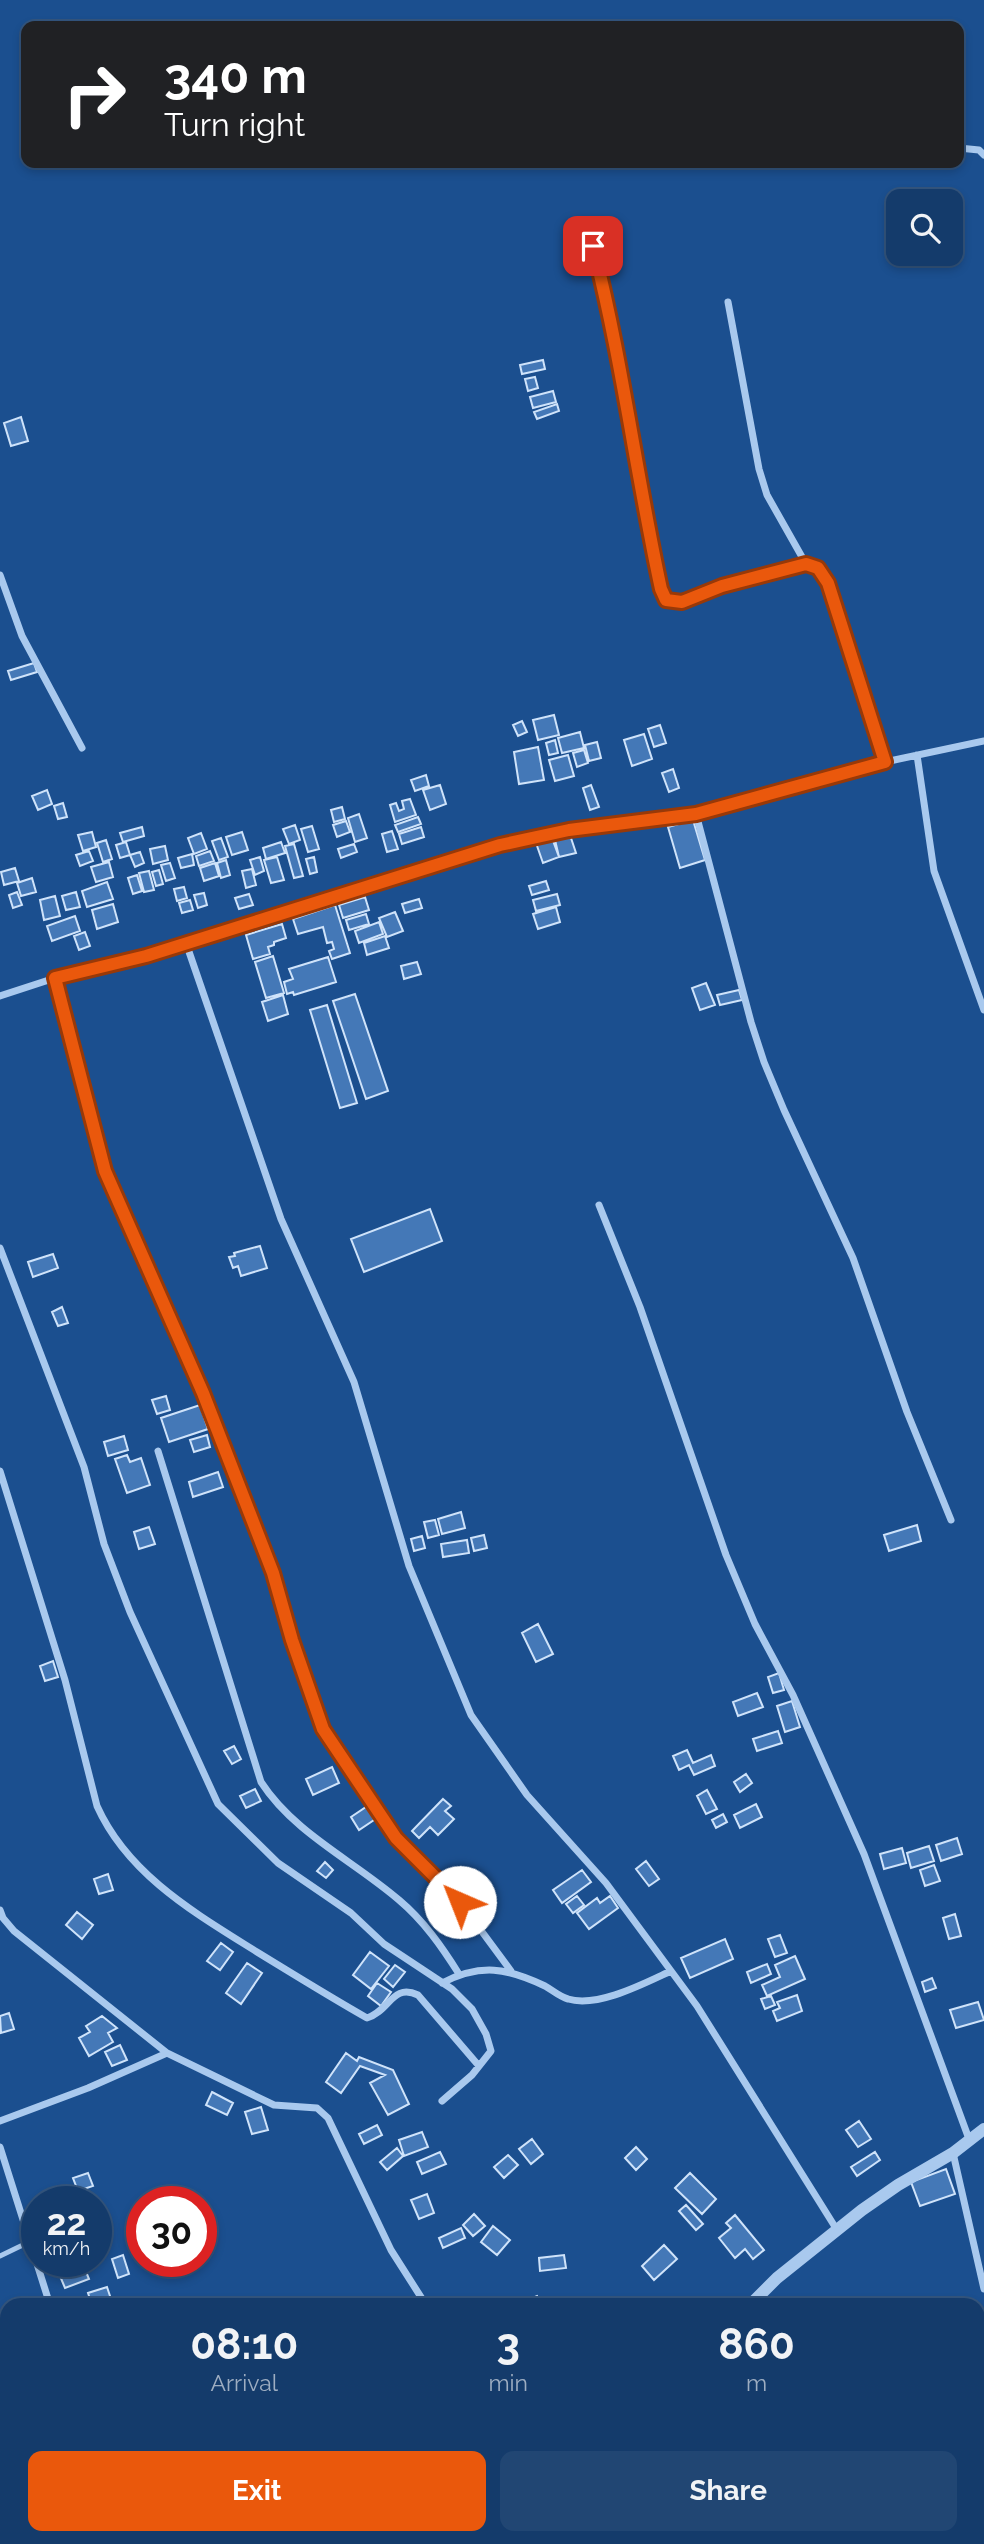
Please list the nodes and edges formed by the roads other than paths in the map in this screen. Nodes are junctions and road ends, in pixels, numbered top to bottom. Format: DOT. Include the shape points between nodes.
graph roads {
  1 [pos="964,148"];
  2 [pos="984,155"];
  3 [pos="587,223"];
  4 [pos="728,302"];
  5 [pos="806,564"];
  6 [pos="0,575"];
  7 [pos="984,741"];
  8 [pos="82,748"];
  9 [pos="917,755"];
  10 [pos="885,762"];
  11 [pos="696,814"];
  12 [pos="186,943"];
  13 [pos="55,978"];
  14 [pos="0,996"];
  15 [pos="984,1010"];
  16 [pos="599,1205"];
  17 [pos="0,1248"];
  18 [pos="158,1451"];
  19 [pos="0,1471"];
  20 [pos="951,1520"];
  21 [pos="0,1910"];
  22 [pos="511,1971"];
  23 [pos="671,1971"];
  24 [pos="459,1974"];
  25 [pos="442,1983"];
  26 [pos="167,2053"];
  27 [pos="479,2066"];
  28 [pos="442,2101"];
  29 [pos="0,2121"];
  30 [pos="984,2129"];
  31 [pos="969,2139"];
  32 [pos="0,2147"];
  33 [pos="953,2153"];
  34 [pos="21,2216"];
  35 [pos="837,2230"];
  36 [pos="21,2246"];
  37 [pos="0,2256"];
  38 [pos="41,2277"];
  39 [pos="984,2289"];
  40 [pos="48,2298"];
  41 [pos="422,2298"];
  42 [pos="757,2298"];
  1 -- 2 [label="street"];
  3 -- 5 [label="street" via="618,349 637,476 666,600 682,602 722,586"];
  4 -- 5 [label="street" via="759,469 767,495"];
  5 -- 10 [label="street" via="818,568 828,583"];
  6 -- 8 [label="street" via="22,636"];
  7 -- 9 [label="street"];
  9 -- 10 [label="street"];
  9 -- 15 [label="street" via="934,871"];
  10 -- 11 [label="street"];
  11 -- 12 [label="street" via="537,835"];
  11 -- 20 [label="street" via="764,1062 853,1258"];
  12 -- 13 [label="street"];
  12 -- 23 [label="street" via="281,1219 354,1382 409,1566 471,1715 527,1795 606,1883"];
  13 -- 14 [label="street"];
  13 -- 22 [label="street" via="105,1171 218,1432 273,1573 323,1729 396,1838 460,1902"];
  16 -- 31 [label="street" via="640,1307 726,1555 864,1854"];
  17 -- 25 [label="street" via="84,1467 104,1544 130,1612 218,1804 278,1863"];
  18 -- 24 [label="street" via="261,1782 285,1813 400,1900 434,1934"];
  19 -- 27 [label="street" via="65,1680 97,1806 120,1843 153,1881 183,1905 368,2018 401,1991 418,1995"];
  21 -- 26 [label="street" via="14,1931"];
  22 -- 23 [label="street" via="568,1999 582,2000 637,1987"];
  22 -- 24 [label="street"];
  23 -- 35 [label="street"];
  24 -- 25 [label="street"];
  25 -- 27 [label="street" via="472,2009 486,2034 491,2051"];
  26 -- 29 [label="street"];
  26 -- 41 [label="street" via="274,2105 317,2108 328,2118 391,2250"];
  27 -- 28 [label="street"];
  30 -- 31 [label="street"];
  31 -- 33 [label="street"];
  32 -- 34 [label="street"];
  33 -- 35 [label="street" via="898,2185"];
  33 -- 39 [label="street"];
  35 -- 42 [label="street"];
  36 -- 37 [label="lane"];
  38 -- 40 [label="street"];
}
